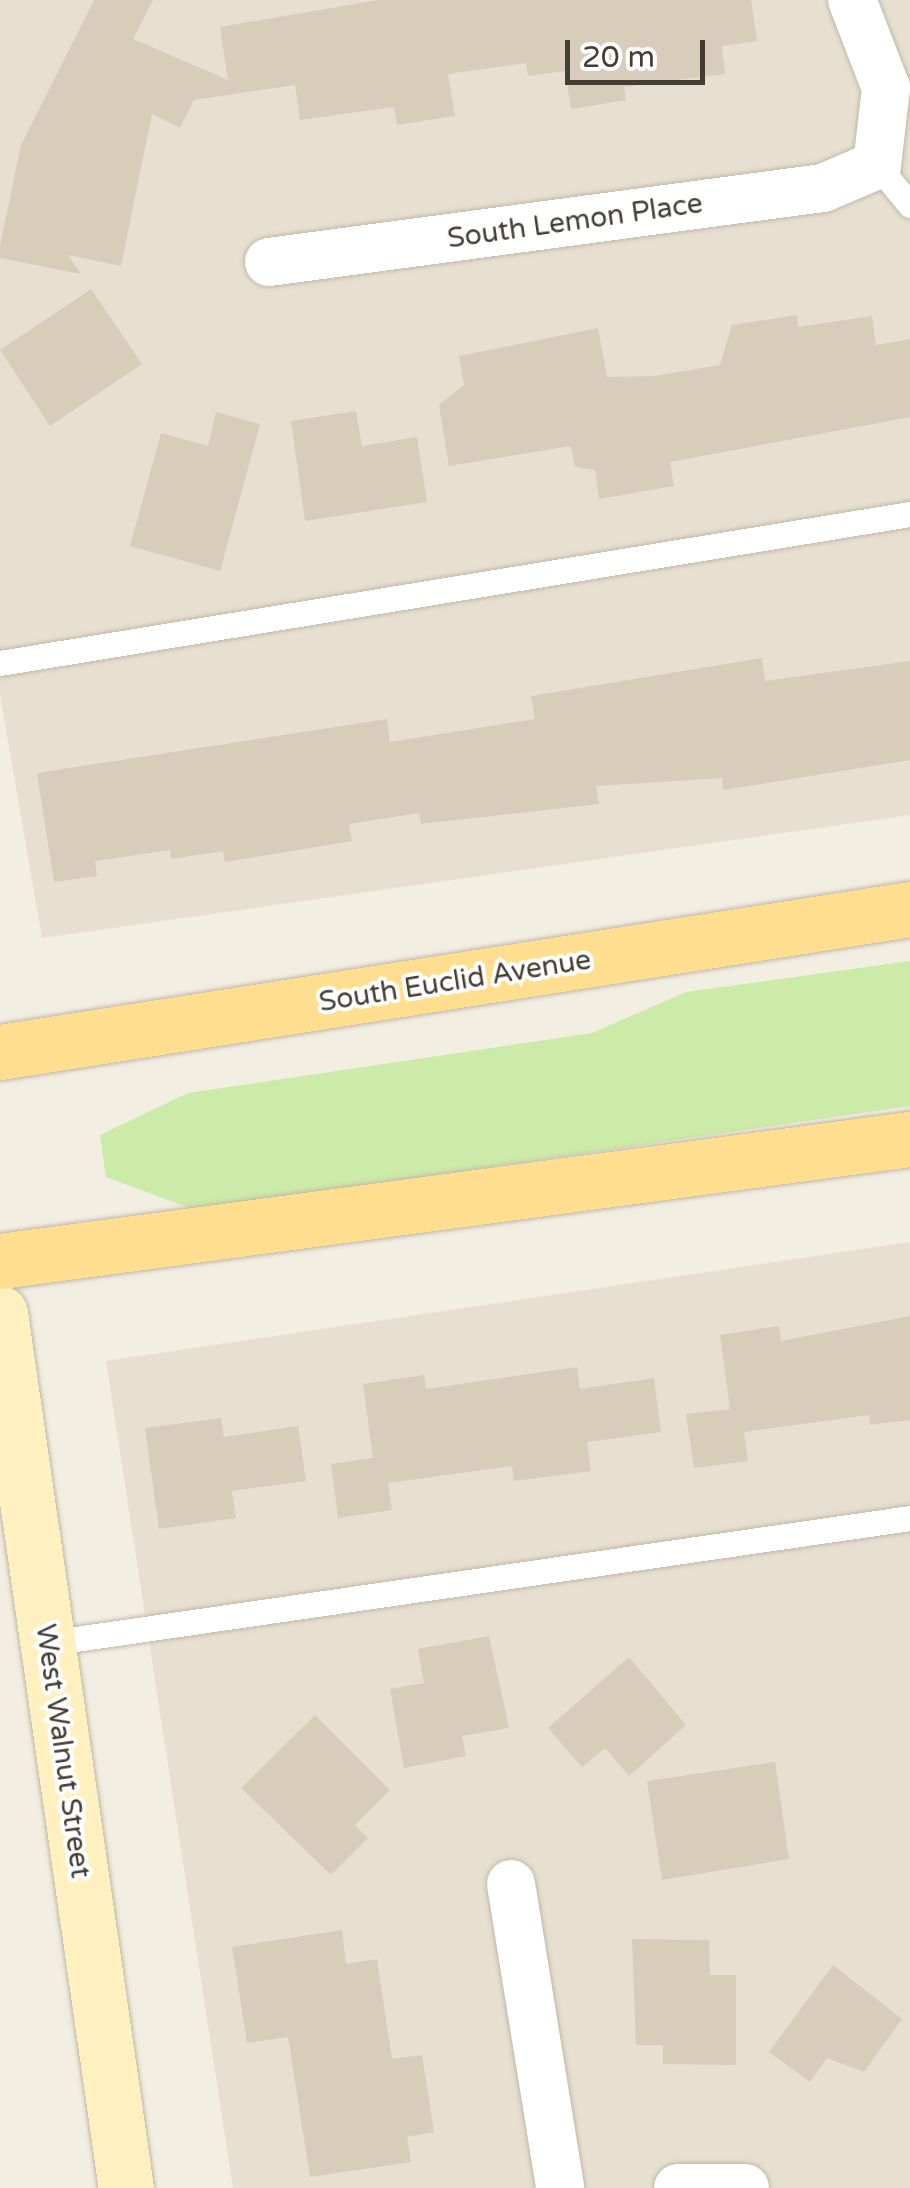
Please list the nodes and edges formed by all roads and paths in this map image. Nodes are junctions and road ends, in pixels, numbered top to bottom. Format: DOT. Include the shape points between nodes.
graph roads {
  1 [pos="852,0"];
  2 [pos="877,164"];
  3 [pos="910,205"];
  4 [pos="269,262"];
  5 [pos="910,514"];
  6 [pos="0,664"];
  7 [pos="910,908"];
  8 [pos="0,1052"];
  9 [pos="910,1139"];
  10 [pos="0,1261"];
  11 [pos="0,1313"];
  12 [pos="910,1518"];
  13 [pos="48,1642"];
  14 [pos="511,1884"];
  15 [pos="126,2188"];
  16 [pos="560,2188"];
  17 [pos="678,2188"];
  18 [pos="745,2188"];
  1 -- 2 [label="street" via="886,88"];
  2 -- 3 [label="lane"];
  2 -- 4 [label="street, South Lemon Place" via="823,188"];
  5 -- 6 [label="lane"];
  7 -- 8 [label="main road, South Euclid Avenue"];
  9 -- 10 [label="main road"];
  11 -- 13 [label="street, West Walnut Street"];
  12 -- 13 [label="lane"];
  13 -- 15 [label="street, West Walnut Street"];
  14 -- 16 [label="street"];
  17 -- 18 [label="street"];
}
